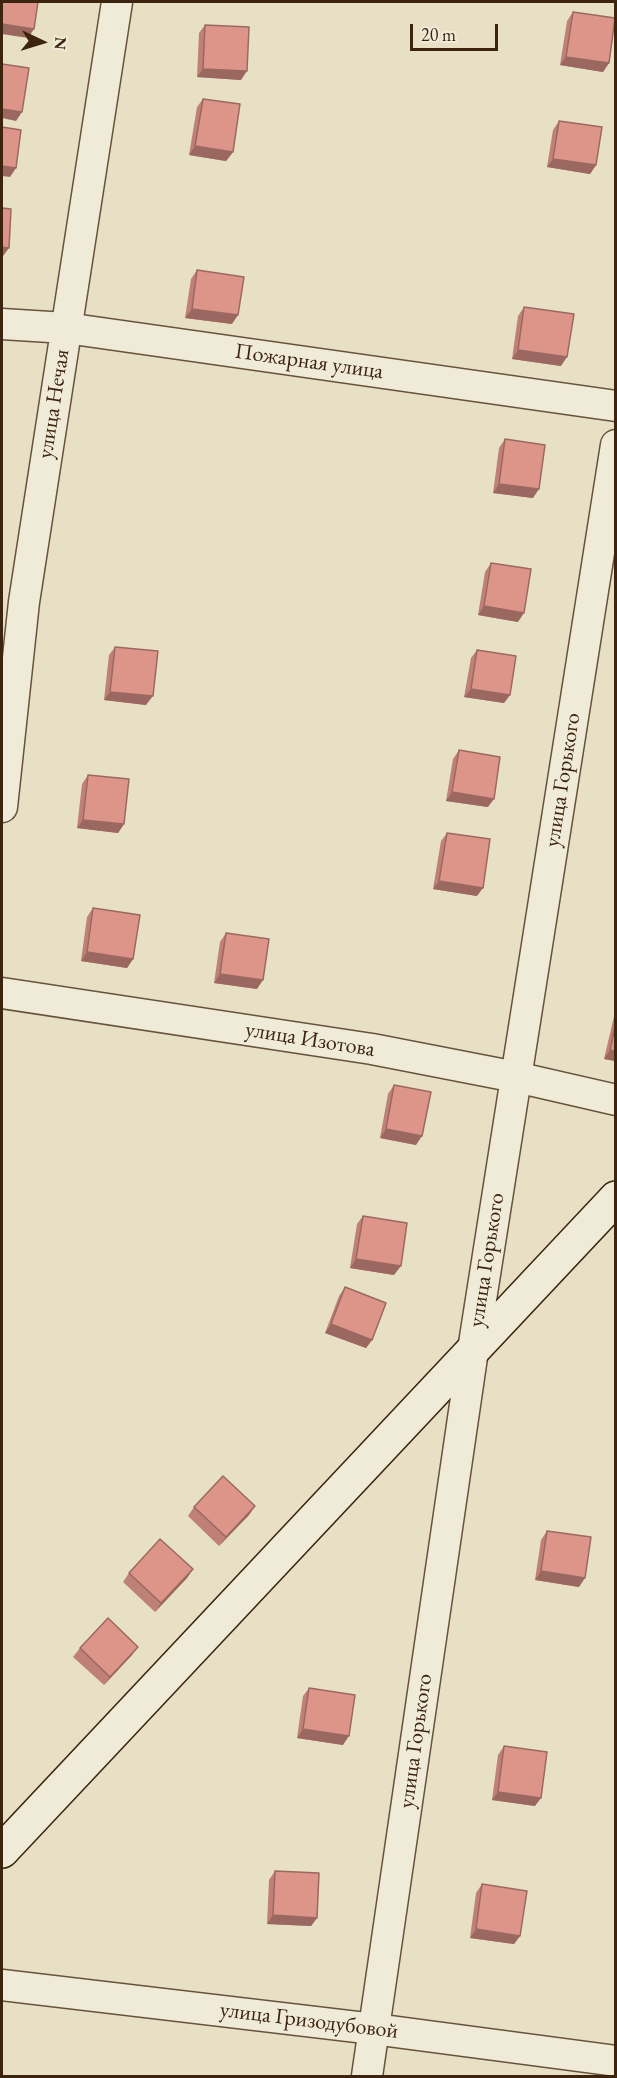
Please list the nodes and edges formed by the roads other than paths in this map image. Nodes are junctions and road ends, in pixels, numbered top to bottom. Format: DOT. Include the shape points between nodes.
graph roads {
  1 [pos="117,2"];
  2 [pos="2,324"];
  3 [pos="66,328"];
  4 [pos="615,406"];
  5 [pos="615,445"];
  6 [pos="2,807"];
  7 [pos="2,993"];
  8 [pos="516,1077"];
  9 [pos="615,1100"];
  10 [pos="615,1198"];
  11 [pos="473,1350"];
  12 [pos="2,1851"];
  13 [pos="2,1985"];
  14 [pos="374,2029"];
  15 [pos="615,2061"];
  16 [pos="367,2076"];
  1 -- 3 [label="street, улица Нечая"];
  2 -- 3 [label="street, Пожарная улица"];
  3 -- 4 [label="street, Пожарная улица"];
  3 -- 6 [label="street, улица Нечая" via="24,602"];
  5 -- 8 [label="street, улица Горького"];
  7 -- 8 [label="street, улица Изотова" via="372,1049"];
  8 -- 9 [label="street, улица Изотова"];
  8 -- 11 [label="street, улица Горького"];
  10 -- 11 [label="main road"];
  11 -- 12 [label="main road"];
  11 -- 14 [label="street, улица Горького"];
  13 -- 14 [label="street, улица Гризодубовой"];
  14 -- 15 [label="street, улица Гризодубовой"];
  14 -- 16 [label="street, улица Горького"];
}
